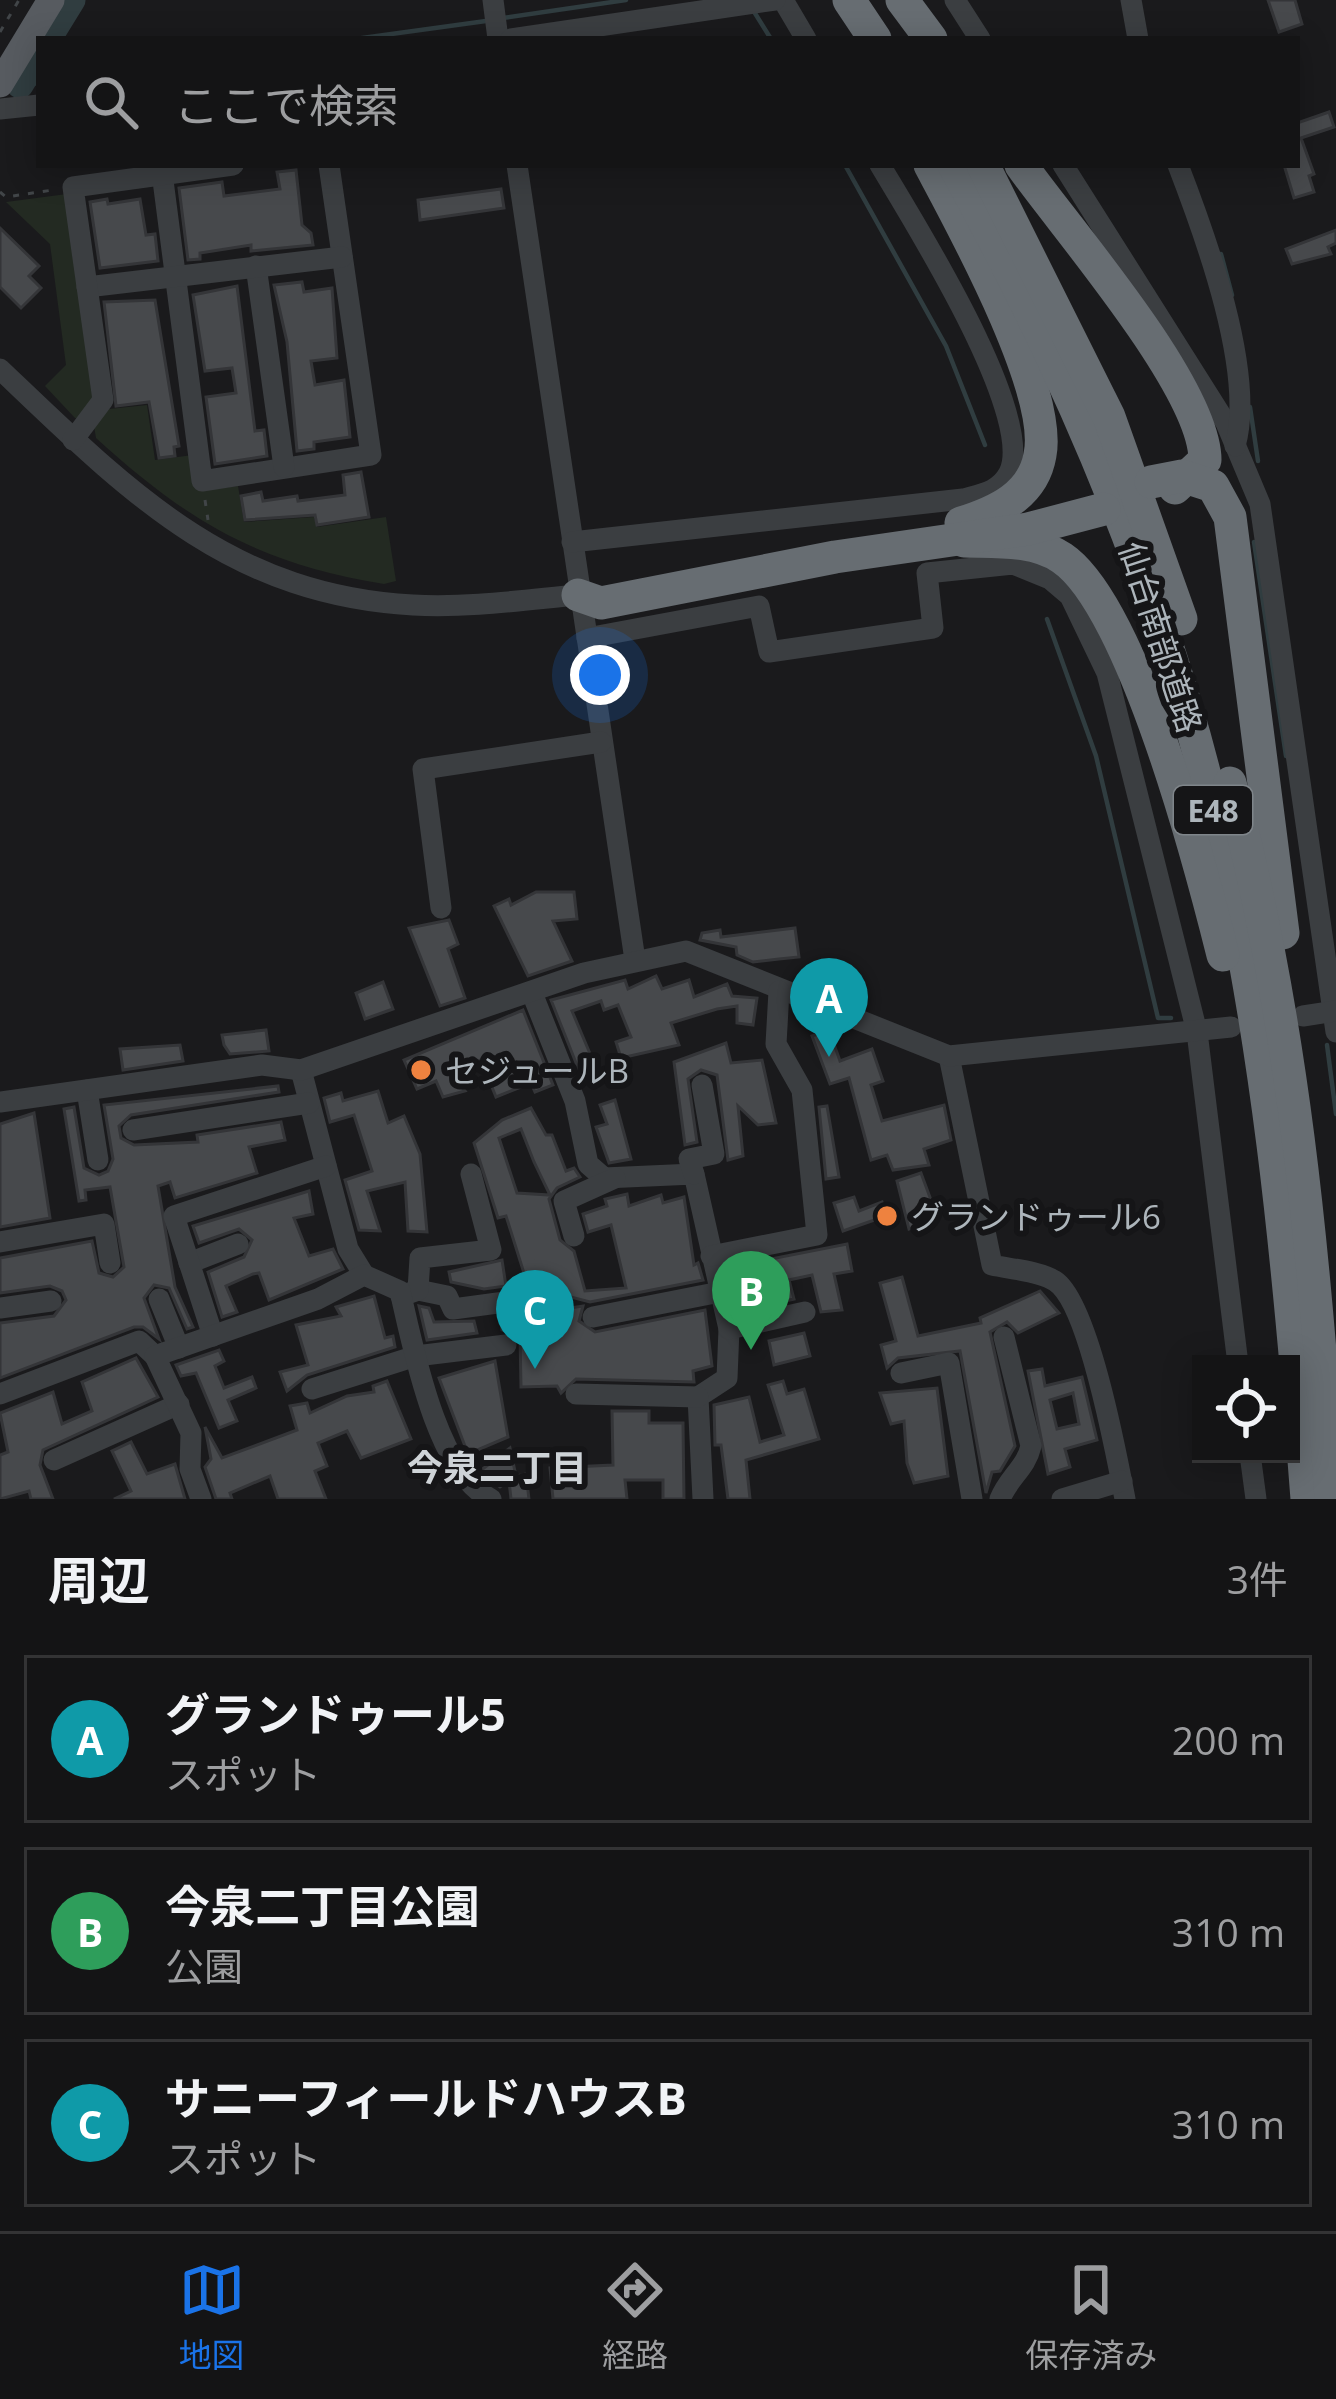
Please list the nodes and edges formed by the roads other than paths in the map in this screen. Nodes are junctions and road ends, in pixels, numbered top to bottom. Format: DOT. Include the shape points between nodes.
graph roads {
  1 [pos="51,0"];
  2 [pos="846,0"];
  3 [pos="882,0"];
  4 [pos="902,0"];
  5 [pos="955,0"];
  6 [pos="1131,0"];
  7 [pos="764,2"];
  8 [pos="499,24"];
  9 [pos="803,36"];
  10 [pos="862,36"];
  11 [pos="873,36"];
  12 [pos="905,36"];
  13 [pos="929,36"];
  14 [pos="978,36"];
  15 [pos="1137,36"];
  16 [pos="2,81"];
  17 [pos="36,105"];
  18 [pos="0,110"];
  19 [pos="329,168"];
  20 [pos="517,168"];
  21 [pos="882,168"];
  22 [pos="931,168"];
  23 [pos="956,168"];
  24 [pos="985,168"];
  25 [pos="1023,168"];
  26 [pos="1065,168"];
  27 [pos="1179,168"];
  28 [pos="161,170"];
  29 [pos="342,256"];
  30 [pos="256,266"];
  31 [pos="176,276"];
  32 [pos="87,287"];
  33 [pos="0,369"];
  34 [pos="73,440"];
  35 [pos="1235,446"];
  36 [pos="284,467"];
  37 [pos="1193,477"];
  38 [pos="1154,489"];
  39 [pos="1102,502"];
  40 [pos="963,532"];
  41 [pos="572,542"];
  42 [pos="578,595"];
  43 [pos="587,638"];
  44 [pos="601,742"];
  45 [pos="441,908"];
  46 [pos="635,960"];
  47 [pos="779,992"];
  48 [pos="532,993"];
  49 [pos="1303,1016"];
  50 [pos="1335,1018"];
  51 [pos="1231,1027"];
  52 [pos="1197,1032"];
  53 [pos="949,1056"];
  54 [pos="1287,1067"];
  55 [pos="301,1070"];
  56 [pos="702,1085"];
  57 [pos="87,1090"];
  58 [pos="0,1102"];
  59 [pos="309,1103"];
  60 [pos="133,1130"];
  61 [pos="98,1160"];
  62 [pos="326,1166"];
  63 [pos="471,1174"];
  64 [pos="694,1174"];
  65 [pos="616,1178"];
  66 [pos="574,1236"];
  67 [pos="0,1242"];
  68 [pos="238,1244"];
  69 [pos="711,1256"];
  70 [pos="110,1263"];
  71 [pos="190,1263"];
  72 [pos="1289,1268"];
  73 [pos="364,1275"];
  74 [pos="720,1292"];
  75 [pos="410,1293"];
  76 [pos="159,1299"];
  77 [pos="51,1301"];
  78 [pos="505,1302"];
  79 [pos="0,1308"];
  80 [pos="805,1312"];
  81 [pos="593,1317"];
  82 [pos="729,1330"];
  83 [pos="213,1336"];
  84 [pos="1004,1336"];
  85 [pos="506,1345"];
  86 [pos="178,1348"];
  87 [pos="1237,1355"];
  88 [pos="155,1356"];
  89 [pos="416,1356"];
  90 [pos="901,1373"];
  91 [pos="312,1389"];
  92 [pos="0,1394"];
  93 [pos="576,1394"];
  94 [pos="698,1397"];
  95 [pos="178,1404"];
  96 [pos="54,1460"];
  97 [pos="1251,1463"];
  98 [pos="1123,1490"];
  99 [pos="470,1496"];
  100 [pos="201,1499"];
  101 [pos="704,1499"];
  102 [pos="972,1499"];
  103 [pos="1000,1499"];
  104 [pos="1062,1499"];
  105 [pos="1256,1499"];
  106 [pos="1307,1499"];
  107 [pos="1331,1499"];
  1 -- 16 [label="main road"];
  2 -- 10 [label="highway"];
  2 -- 11 [label="highway"];
  3 -- 12 [label="highway"];
  4 -- 13 [label="highway"];
  5 -- 14 [label="street"];
  6 -- 15 [label="street"];
  7 -- 8 [label="street"];
  7 -- 9 [label="street"];
  17 -- 18 [label="street"];
  19 -- 29 [label="street"];
  20 -- 41 [label="street"];
  21 -- 41 [label="street" via="955,293 1012,424 1010,471 994,490 963,499"];
  22 -- 40 [label="highway" via="1018,352 1040,430 1040,457 1016,499"];
  23 -- 72 [label="highway, 仙台南部道路 / E48" via="1083,423 1184,704 1244,949"];
  24 -- 54 [label="highway, 仙台南部道路 / E48" via="1071,332 1151,525 1232,789"];
  25 -- 37 [label="highway" via="1183,393 1205,446"];
  26 -- 35 [label="street"];
  27 -- 35 [label="street" via="1222,290 1242,423"];
  28 -- 31 [label="street"];
  28 -- 32 [label="street" via="73,188"];
  29 -- 30 [label="street"];
  29 -- 36 [label="street" via="371,454"];
  30 -- 31 [label="street"];
  30 -- 36 [label="street"];
  31 -- 32 [label="street"];
  31 -- 36 [label="street" via="202,481"];
  32 -- 34 [label="street" via="104,400"];
  33 -- 34 [label="street"];
  34 -- 42 [label="street" via="209,548 278,580 415,605"];
  35 -- 50 [label="street" via="1260,504"];
  37 -- 38 [label="highway"];
  37 -- 54 [label="highway" via="1225,501 1236,553 1283,923"];
  39 -- 40 [label="highway"];
  40 -- 42 [label="highway" via="601,603"];
  40 -- 72 [label="highway" via="1060,556 1083,576 1120,643 1214,916"];
  41 -- 42 [label="street"];
  42 -- 43 [label="street"];
  43 -- 44 [label="street"];
  43 -- 52 [label="street" via="759,606 769,652 933,628 927,573 1013,564 1050,579 1070,596 1108,673"];
  44 -- 45 [label="street" via="423,770"];
  44 -- 46 [label="street"];
  46 -- 47 [label="street" via="686,951"];
  46 -- 48 [label="street"];
  47 -- 53 [label="street"];
  47 -- 69 [label="street" via="776,1044 802,1090 817,1235"];
  48 -- 55 [label="street"];
  48 -- 65 [label="street" via="574,1101 588,1164"];
  49 -- 50 [label="street"];
  51 -- 52 [label="street"];
  52 -- 53 [label="street"];
  52 -- 87 [label="street"];
  53 -- 98 [label="street" via="992,1265 1054,1280 1070,1297 1113,1424"];
  54 -- 107 [label="highway, 仙台南部道路 / E48"];
  55 -- 57 [label="street" via="262,1065"];
  55 -- 59 [label="street"];
  56 -- 64 [label="street" via="714,1154 689,1159"];
  57 -- 58 [label="street"];
  57 -- 61 [label="street"];
  59 -- 60 [label="street"];
  59 -- 62 [label="street"];
  62 -- 71 [label="street" via="174,1216"];
  62 -- 73 [label="street" via="348,1250"];
  63 -- 75 [label="street" via="491,1250 420,1258"];
  64 -- 65 [label="street"];
  64 -- 69 [label="street"];
  65 -- 66 [label="street" via="564,1201"];
  67 -- 70 [label="street" via="104,1224"];
  68 -- 71 [label="street"];
  69 -- 74 [label="street"];
  71 -- 83 [label="street"];
  72 -- 106 [label="highway, 仙台南部道路 / E48"];
  73 -- 75 [label="street"];
  73 -- 83 [label="street"];
  74 -- 81 [label="street"];
  74 -- 82 [label="street"];
  75 -- 78 [label="street" via="447,1296 453,1309"];
  75 -- 89 [label="street"];
  76 -- 86 [label="street"];
  77 -- 79 [label="street"];
  80 -- 82 [label="street"];
  82 -- 94 [label="street" via="728,1378"];
  83 -- 86 [label="street"];
  84 -- 103 [label="street" via="1031,1446"];
  85 -- 89 [label="street"];
  86 -- 88 [label="street"];
  88 -- 92 [label="street" via="139,1341"];
  88 -- 95 [label="street"];
  89 -- 91 [label="street"];
  89 -- 99 [label="street"];
  90 -- 102 [label="street" via="949,1363"];
  93 -- 94 [label="street"];
  94 -- 101 [label="street"];
  95 -- 96 [label="street"];
  95 -- 100 [label="street"];
  97 -- 105 [label="street"];
  98 -- 104 [label="street"];
}
